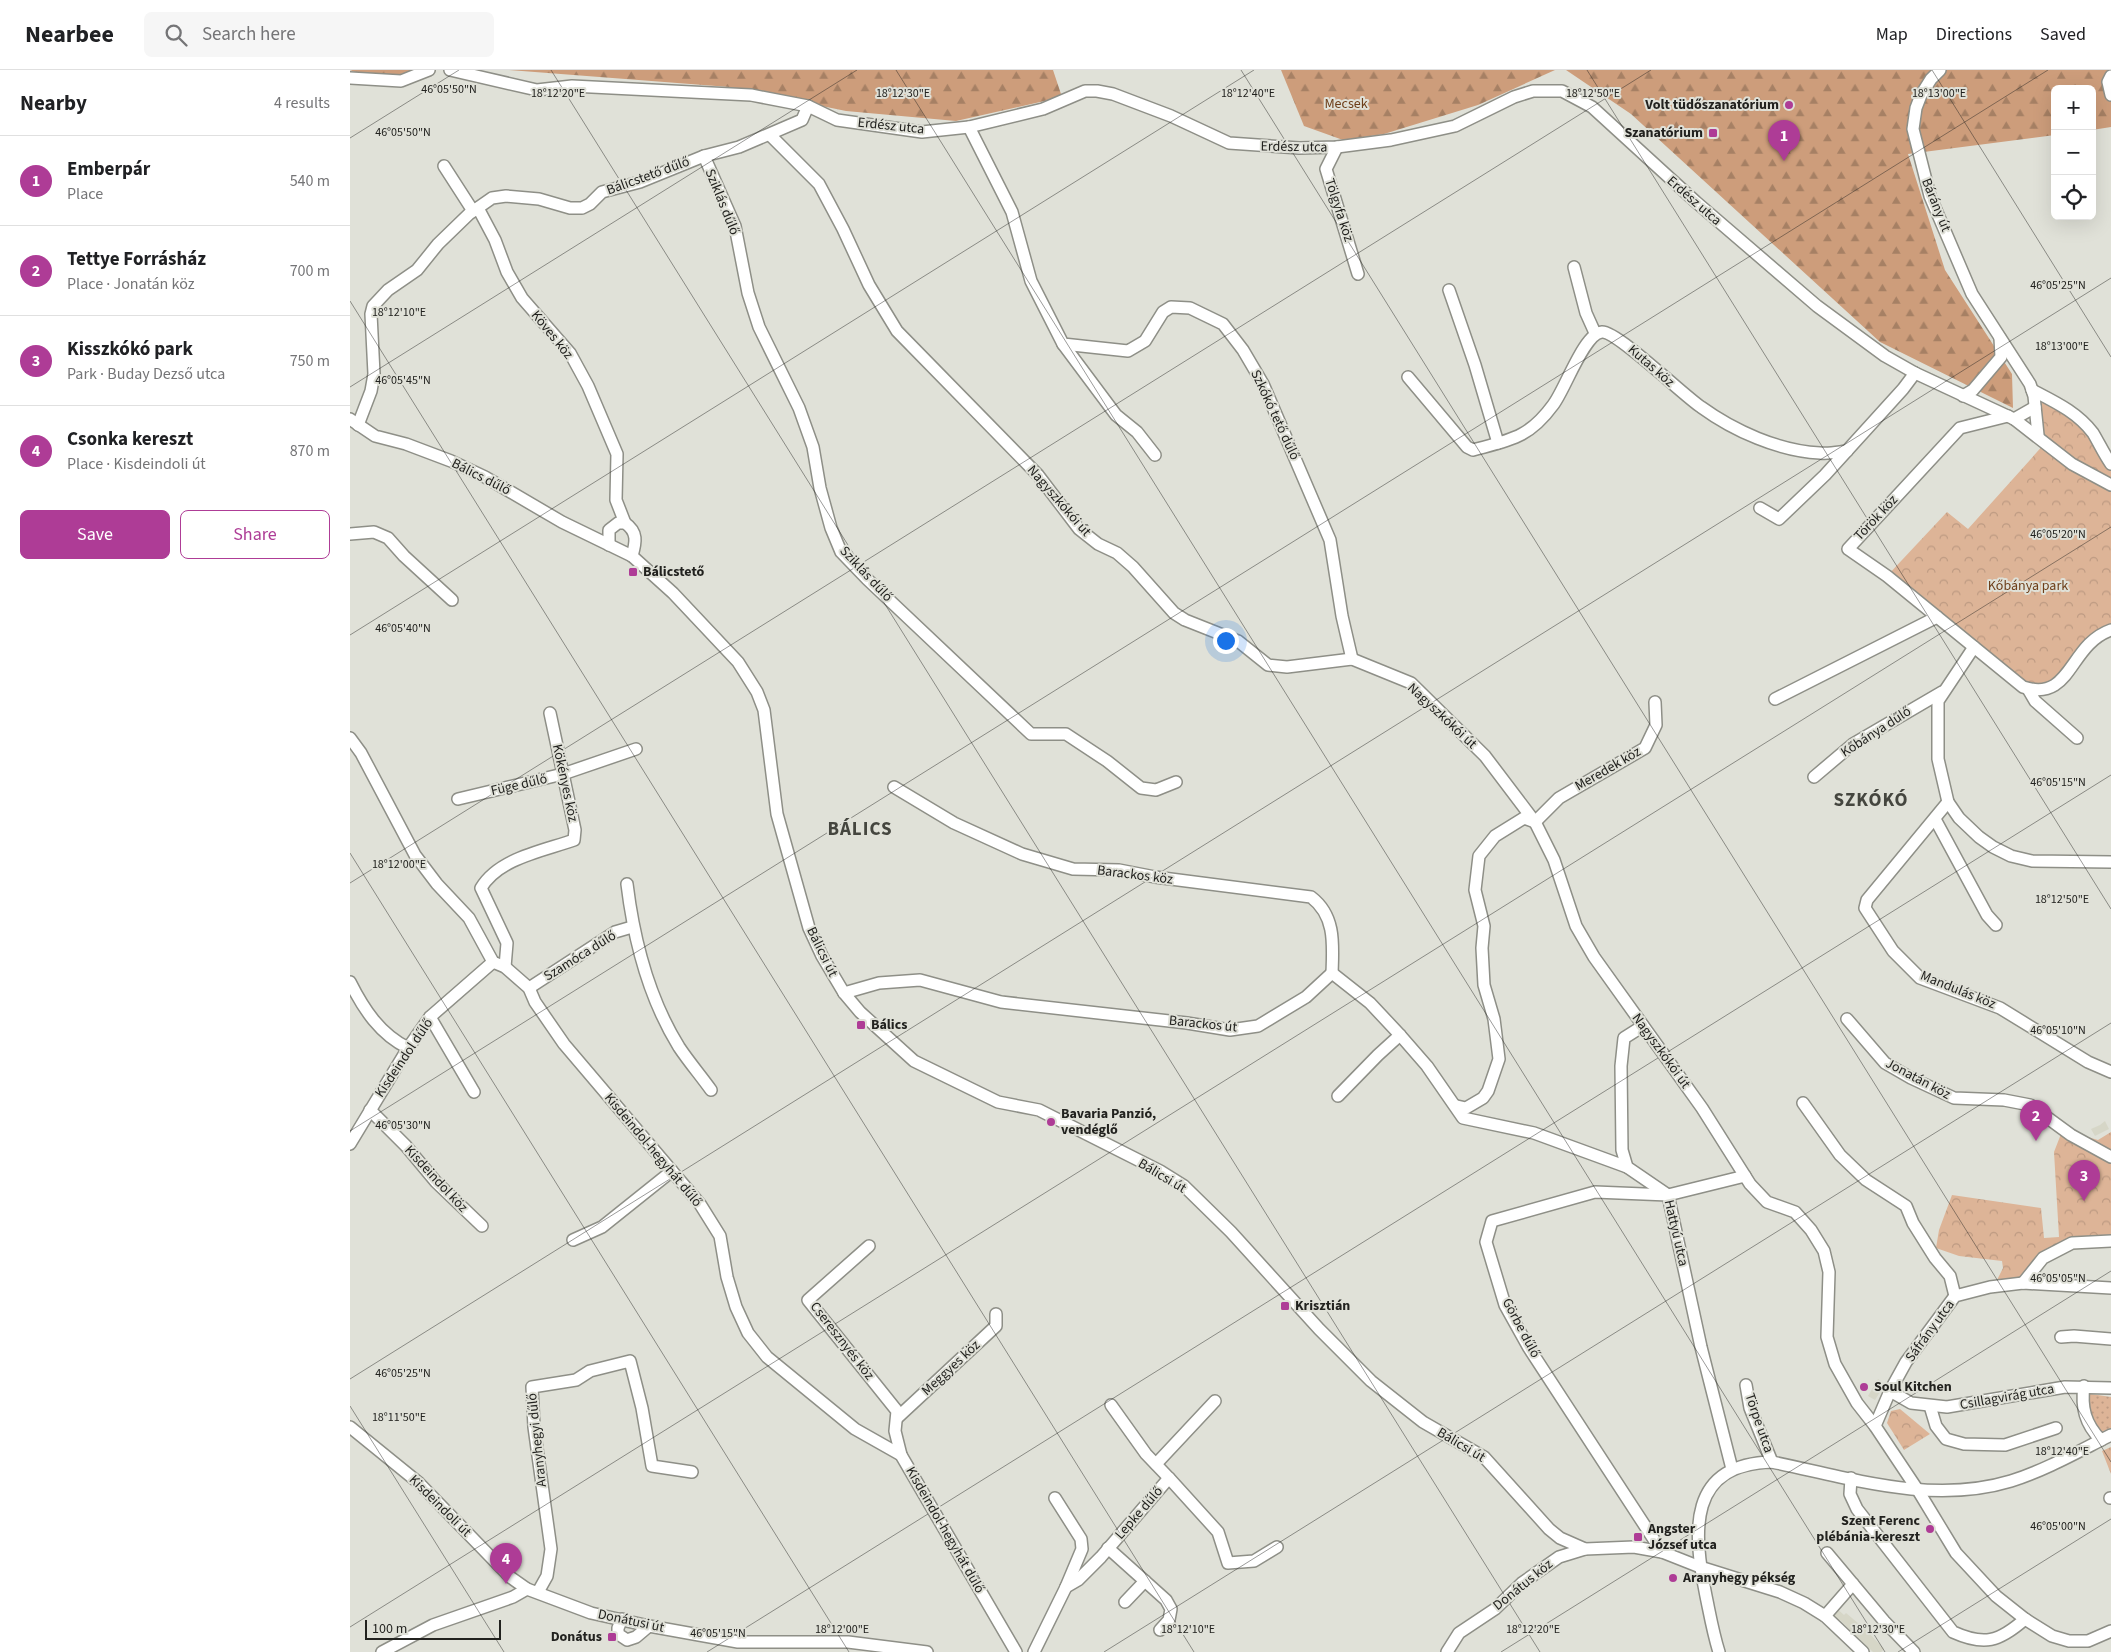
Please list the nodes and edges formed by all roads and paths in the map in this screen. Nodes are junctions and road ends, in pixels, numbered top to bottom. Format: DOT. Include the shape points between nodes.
graph roads {
  1 [pos="429,70"];
  2 [pos="450,70"];
  3 [pos="1940,70"];
  4 [pos="2111,76"];
  5 [pos="350,78"];
  6 [pos="2111,94"];
  7 [pos="808,106"];
  8 [pos="969,126"];
  9 [pos="770,135"];
  10 [pos="1337,147"];
  11 [pos="704,156"];
  12 [pos="444,166"];
  13 [pos="476,209"];
  14 [pos="1574,267"];
  15 [pos="1358,274"];
  16 [pos="1449,290"];
  17 [pos="1595,333"];
  18 [pos="2000,336"];
  19 [pos="1063,344"];
  20 [pos="1914,373"];
  21 [pos="1408,377"];
  22 [pos="2032,390"];
  23 [pos="1963,396"];
  24 [pos="2035,407"];
  25 [pos="2011,418"];
  26 [pos="354,422"];
  27 [pos="2038,436"];
  28 [pos="1498,444"];
  29 [pos="1847,451"];
  30 [pos="1155,455"];
  31 [pos="2111,464"];
  32 [pos="2111,485"];
  33 [pos="1760,508"];
  34 [pos="625,523"];
  35 [pos="350,534"];
  36 [pos="609,545"];
  37 [pos="632,556"];
  38 [pos="452,600"];
  39 [pos="1937,617"];
  40 [pos="2111,630"];
  41 [pos="1974,648"];
  42 [pos="1352,659"];
  43 [pos="2028,689"];
  44 [pos="1942,692"];
  45 [pos="1775,699"];
  46 [pos="1655,702"];
  47 [pos="550,713"];
  48 [pos="350,738"];
  49 [pos="2077,738"];
  50 [pos="636,749"];
  51 [pos="563,774"];
  52 [pos="1814,777"];
  53 [pos="1176,782"];
  54 [pos="894,787"];
  55 [pos="458,799"];
  56 [pos="1948,802"];
  57 [pos="1935,819"];
  58 [pos="1535,822"];
  59 [pos="2111,862"];
  60 [pos="627,884"];
  61 [pos="1996,925"];
  62 [pos="632,927"];
  63 [pos="493,962"];
  64 [pos="505,967"];
  65 [pos="1332,973"];
  66 [pos="350,982"];
  67 [pos="529,988"];
  68 [pos="844,993"];
  69 [pos="430,1017"];
  70 [pos="1847,1019"];
  71 [pos="1643,1026"];
  72 [pos="1400,1035"];
  73 [pos="408,1048"];
  74 [pos="2111,1072"];
  75 [pos="711,1090"];
  76 [pos="474,1092"];
  77 [pos="1338,1096"];
  78 [pos="1803,1103"];
  79 [pos="1456,1106"];
  80 [pos="370,1110"];
  81 [pos="350,1144"];
  82 [pos="2111,1157"];
  83 [pos="1626,1167"];
  84 [pos="672,1171"];
  85 [pos="1745,1176"];
  86 [pos="1668,1195"];
  87 [pos="482,1226"];
  88 [pos="573,1240"];
  89 [pos="2111,1240"];
  90 [pos="869,1246"];
  91 [pos="2023,1283"];
  92 [pos="2111,1288"];
  93 [pos="1955,1296"];
  94 [pos="996,1314"];
  95 [pos="2061,1337"];
  96 [pos="2111,1339"];
  97 [pos="1746,1385"];
  98 [pos="2084,1386"];
  99 [pos="2111,1388"];
  100 [pos="1890,1392"];
  101 [pos="1215,1401"];
  102 [pos="1111,1405"];
  103 [pos="1930,1406"];
  104 [pos="897,1418"];
  105 [pos="1876,1426"];
  106 [pos="350,1427"];
  107 [pos="2056,1428"];
  108 [pos="2106,1437"];
  109 [pos="901,1454"];
  110 [pos="1772,1462"];
  111 [pos="1156,1464"];
  112 [pos="1732,1469"];
  113 [pos="692,1472"];
  114 [pos="1169,1478"];
  115 [pos="1851,1478"];
  116 [pos="1919,1492"];
  117 [pos="1055,1498"];
  118 [pos="1108,1548"];
  119 [pos="1277,1548"];
  120 [pos="1585,1549"];
  121 [pos="1662,1552"];
  122 [pos="1827,1553"];
  123 [pos="1700,1567"];
  124 [pos="1145,1581"];
  125 [pos="1853,1584"];
  126 [pos="1066,1587"];
  127 [pos="533,1590"];
  128 [pos="1125,1602"];
  129 [pos="1825,1616"];
  130 [pos="622,1620"];
  131 [pos="2025,1620"];
  132 [pos="649,1626"];
  133 [pos="1160,1630"];
  134 [pos="2111,1631"];
  135 [pos="627,1640"];
  136 [pos="382,1652"];
  137 [pos="625,1652"];
  138 [pos="927,1652"];
  139 [pos="1016,1652"];
  140 [pos="1034,1652"];
  141 [pos="1447,1652"];
  142 [pos="1719,1652"];
  143 [pos="1863,1652"];
  144 [pos="1914,1652"];
  1 -- 5 [label="street" via="401,81"];
  2 -- 7 [label="street, Erdész utca" via="537,90 572,86 751,95"];
  3 -- 18 [label="street, Bárány út" via="1930,79 1916,108 1913,129 1919,158 1930,196 1972,294"];
  4 -- 6 [label="street" via="2108,82"];
  7 -- 8 [label="street, Erdész utca" via="837,120 922,132"];
  7 -- 9 [label="street, Bálicstető dűlő" via="802,120"];
  8 -- 10 [label="street, Erdész utca" via="1043,108 1085,91 1096,91 1113,94 1171,116 1229,143"];
  8 -- 19 [label="street" via="1012,212 1031,281"];
  9 -- 11 [label="street, Bálicstető dűlő" via="740,148"];
  9 -- 42 [label="street, Nagyszkókói út" via="819,184 869,284 897,331 1038,475 1079,529 1133,567 1174,613 1238,641 1268,665 1287,668"];
  10 -- 15 [label="street, Tölgyfa köz" via="1326,169"];
  10 -- 20 [label="street, Erdész utca" via="1456,126 1514,97 1534,91 1562,91 1599,114 1689,197 1817,306"];
  11 -- 13 [label="street, Bálicstető dűlő" via="640,182 602,192 582,208 506,196 492,198"];
  11 -- 53 [label="street, Sziklás dűlő" via="735,226 748,292 759,327 799,408 813,448 820,488 841,552 1030,734 1066,734 1141,788 1156,790"];
  12 -- 13 [label="street, Köves köz"];
  13 -- 26 [label="street, Bálicstető dűlő" via="438,244 418,270 388,290 373,306 374,374 371,391"];
  13 -- 34 [label="street, Köves köz" via="495,240 507,272 522,298 570,353 588,386 617,454 616,500"];
  14 -- 17 [label="street" via="1586,313"];
  16 -- 28 [label="street" via="1478,372"];
  17 -- 28 [label="street" via="1554,405 1541,420 1523,436"];
  17 -- 29 [label="street, Kutas köz" via="1604,332 1620,339 1702,408 1737,428 1781,446 1820,453"];
  18 -- 22 [label="street, Bárány út"];
  18 -- 23 [label="street" via="2001,357"];
  19 -- 30 [label="street" via="1116,415 1137,432"];
  19 -- 42 [label="street, Szkókó tető dűlő" via="1128,350 1145,340 1163,312 1171,307 1190,308 1223,324 1244,350 1263,384 1330,540"];
  20 -- 23 [label="street, Erdész utca"];
  20 -- 29 [label="street"];
  21 -- 28 [label="street" via="1467,447 1473,450"];
  22 -- 24 [label="street, Bárány út"];
  22 -- 31 [label="street" via="2078,417 2093,434"];
  23 -- 25 [label="street, Erdész utca"];
  24 -- 25 [label="street"];
  24 -- 27 [label="street, Bárány út"];
  25 -- 27 [label="street, Erdész utca"];
  25 -- 39 [label="street, Török köz" via="1960,428 1848,549"];
  26 -- 36 [label="street, Bálics dűlő" via="375,436 406,444 485,477"];
  27 -- 32 [label="street" via="2072,464"];
  29 -- 33 [label="street" via="1779,519"];
  34 -- 36 [label="street" via="618,523 609,530"];
  34 -- 37 [label="street" via="635,537"];
  35 -- 38 [label="street" via="374,532 388,538"];
  36 -- 37 [label="street, Bálicsi út"];
  37 -- 68 [label="street, Bálicsi út" via="720,642 738,662 757,692 770,744 777,814 809,928"];
  39 -- 41 [label="street, Török köz"];
  39 -- 45 [label="street"];
  40 -- 43 [label="street" via="2097,636 2082,650 2055,686 2036,691"];
  41 -- 43 [label="street, Török köz"];
  41 -- 44 [label="street"];
  42 -- 58 [label="street, Nagyszkókói út" via="1411,683 1427,697 1485,756"];
  43 -- 49 [label="street, Török köz" via="2035,701"];
  44 -- 52 [label="street, Kőbánya dűlő" via="1853,744"];
  44 -- 56 [label="street" via="1938,701 1936,731 1938,760"];
  46 -- 58 [label="street, Meredek köz" via="1656,725 1645,748 1558,798"];
  47 -- 51 [label="street, Kökényes köz"];
  48 -- 63 [label="street" via="415,855 469,918"];
  50 -- 51 [label="street, Füge dűlő"];
  51 -- 55 [label="street, Füge dűlő"];
  51 -- 64 [label="street, Kökényes köz" via="575,830 574,840 517,859 488,877 481,888 507,943"];
  54 -- 65 [label="street, Barackos köz" via="954,823 1013,850 1073,869 1119,870 1311,897 1322,906 1334,935"];
  56 -- 57 [label="street, Mandulás köz"];
  56 -- 59 [label="street" via="1979,837 2011,856 2032,861"];
  57 -- 61 [label="street" via="1987,915"];
  57 -- 74 [label="street, Mandulás köz" via="1867,900 1865,908 1893,951 1920,978 2000,1008 2088,1062"];
  58 -- 71 [label="street, Nagyszkókói út" via="1554,860 1576,926"];
  58 -- 79 [label="street" via="1524,818 1495,836 1479,856 1476,890 1484,926 1484,985 1494,1019 1498,1059 1493,1081 1483,1098 1466,1108"];
  60 -- 62 [label="street, Szamóca dűlő"];
  62 -- 67 [label="street, Szamóca dűlő" via="615,932"];
  62 -- 75 [label="street, Szamóca dűlő" via="656,1002 679,1047"];
  63 -- 64 [label="street, Kisdeindol-hegyhát dűlő"];
  63 -- 69 [label="street, Kisdeindol dűlő"];
  64 -- 67 [label="street, Kisdeindol-hegyhát dűlő"];
  65 -- 68 [label="street, Barackos út" via="1306,997 1258,1026 1230,1030 1187,1022 1001,1002 920,980 879,983"];
  65 -- 72 [label="street" via="1370,1003"];
  66 -- 73 [label="street" via="376,1023 391,1039"];
  67 -- 84 [label="street, Kisdeindol-hegyhát dűlő" via="564,1044"];
  68 -- 120 [label="street, Bálicsi út" via="914,1061 998,1102 1039,1110 1184,1186 1371,1381 1423,1422 1484,1457 1549,1529 1560,1538"];
  69 -- 73 [label="street, Kisdeindol dűlő"];
  69 -- 76 [label="street"];
  70 -- 82 [label="street, Jonatán köz" via="1885,1063 1911,1078 1954,1098 2004,1100 2030,1105 2071,1135"];
  71 -- 83 [label="street" via="1624,1038 1622,1150"];
  71 -- 85 [label="street, Nagyszkókói út" via="1702,1108"];
  72 -- 77 [label="street"];
  72 -- 79 [label="street"];
  73 -- 80 [label="street, Kisdeindol dűlő"];
  78 -- 93 [label="street" via="1840,1155 1866,1180 1906,1206 1934,1258 1950,1276"];
  79 -- 83 [label="street" via="1462,1118 1534,1133"];
  80 -- 81 [label="street, Kisdeindol dűlő"];
  80 -- 87 [label="street, Kisdeindol köz" via="436,1182"];
  83 -- 86 [label="street, Hattyú utca"];
  84 -- 88 [label="street" via="602,1228"];
  84 -- 109 [label="street, Kisdeindol-hegyhát dűlő" via="700,1204 720,1236 736,1306 748,1333 762,1351 855,1429"];
  85 -- 86 [label="street"];
  85 -- 105 [label="street, Nagyszkókói út" via="1767,1202 1795,1212 1824,1251 1829,1272 1827,1337 1835,1364 1857,1403"];
  86 -- 112 [label="street, Hattyú utca"];
  86 -- 121 [label="street, Görbe dűlő" via="1595,1192 1492,1221 1486,1242 1505,1305 1528,1348"];
  89 -- 91 [label="street" via="2072,1243 2043,1258"];
  90 -- 104 [label="street, Cseresznyés köz" via="808,1300 897,1411"];
  91 -- 92 [label="street, Sáfrány utca"];
  91 -- 93 [label="street, Sáfrány utca"];
  93 -- 100 [label="street, Sáfrány utca" via="1906,1362"];
  94 -- 104 [label="street, Meggyes köz" via="996,1326"];
  95 -- 96 [label="street"];
  97 -- 110 [label="street, Törpe utca" via="1750,1408"];
  98 -- 99 [label="street, Csillagvirág utca"];
  98 -- 103 [label="street, Csillagvirág utca" via="2065,1386 1947,1407"];
  98 -- 108 [label="street" via="2082,1406 2088,1423"];
  100 -- 103 [label="street, Csillagvirág utca" via="1911,1403"];
  100 -- 105 [label="street, Sáfrány utca"];
  101 -- 111 [label="street, Lepke dűlő"];
  102 -- 111 [label="street, Lepke dűlő"];
  103 -- 107 [label="street" via="1936,1426 1946,1439 1964,1444 2005,1445"];
  104 -- 109 [label="street, Cseresznyés köz" via="895,1431"];
  105 -- 116 [label="street, Nagyszkókói út"];
  106 -- 127 [label="street, Kisdeindoli út" via="419,1483 510,1577"];
  108 -- 116 [label="street" via="2011,1481 1962,1490"];
  109 -- 139 [label="street, Kisdeindol-hegyhát dűlő"];
  110 -- 112 [label="street" via="1752,1462"];
  110 -- 115 [label="street"];
  111 -- 114 [label="street, Lepke dűlő"];
  112 -- 123 [label="street" via="1715,1482 1702,1505"];
  113 -- 127 [label="street, Aranyhegyi dűlő" via="652,1466 630,1361 590,1371 576,1380 532,1386 534,1427 551,1549 547,1576"];
  114 -- 118 [label="street, Lepke dűlő"];
  114 -- 119 [label="street, Lepke dűlő" via="1218,1532 1228,1563 1254,1561"];
  115 -- 116 [label="street"];
  115 -- 131 [label="street" via="1850,1494 1857,1509 1953,1632 1972,1640 1990,1641"];
  116 -- 131 [label="street, Nagyszkókói út" via="1956,1553 1976,1576"];
  117 -- 126 [label="street, Lepke dűlő" via="1081,1539 1082,1549"];
  118 -- 124 [label="street, Lepke dűlő"];
  118 -- 126 [label="street, Lepke dűlő" via="1078,1580"];
  120 -- 121 [label="street, Bálicsi út" via="1634,1547"];
  120 -- 141 [label="street, Donátus köz" via="1559,1557 1522,1583 1495,1609 1459,1633"];
  121 -- 123 [label="street, Bálicsi út"];
  122 -- 125 [label="street"];
  123 -- 129 [label="street, Bálicsi út" via="1780,1592"];
  123 -- 142 [label="street"];
  124 -- 128 [label="street"];
  124 -- 133 [label="street, Lepke dűlő" via="1172,1609 1169,1620"];
  125 -- 129 [label="street"];
  125 -- 144 [label="street"];
  126 -- 140 [label="street, Lepke dűlő"];
  127 -- 130 [label="street, Donátusi út" via="591,1613"];
  127 -- 136 [label="street" via="433,1625"];
  129 -- 143 [label="street, Bálicsi út"];
  130 -- 132 [label="street, Donátusi út"];
  130 -- 135 [label="street" via="618,1634"];
  131 -- 134 [label="street, Nagyszkókói út" via="2052,1636 2069,1641 2088,1641"];
  132 -- 135 [label="street"];
  132 -- 138 [label="street, Donátusi út" via="738,1642 848,1642"];
  135 -- 137 [label="street"];
}
